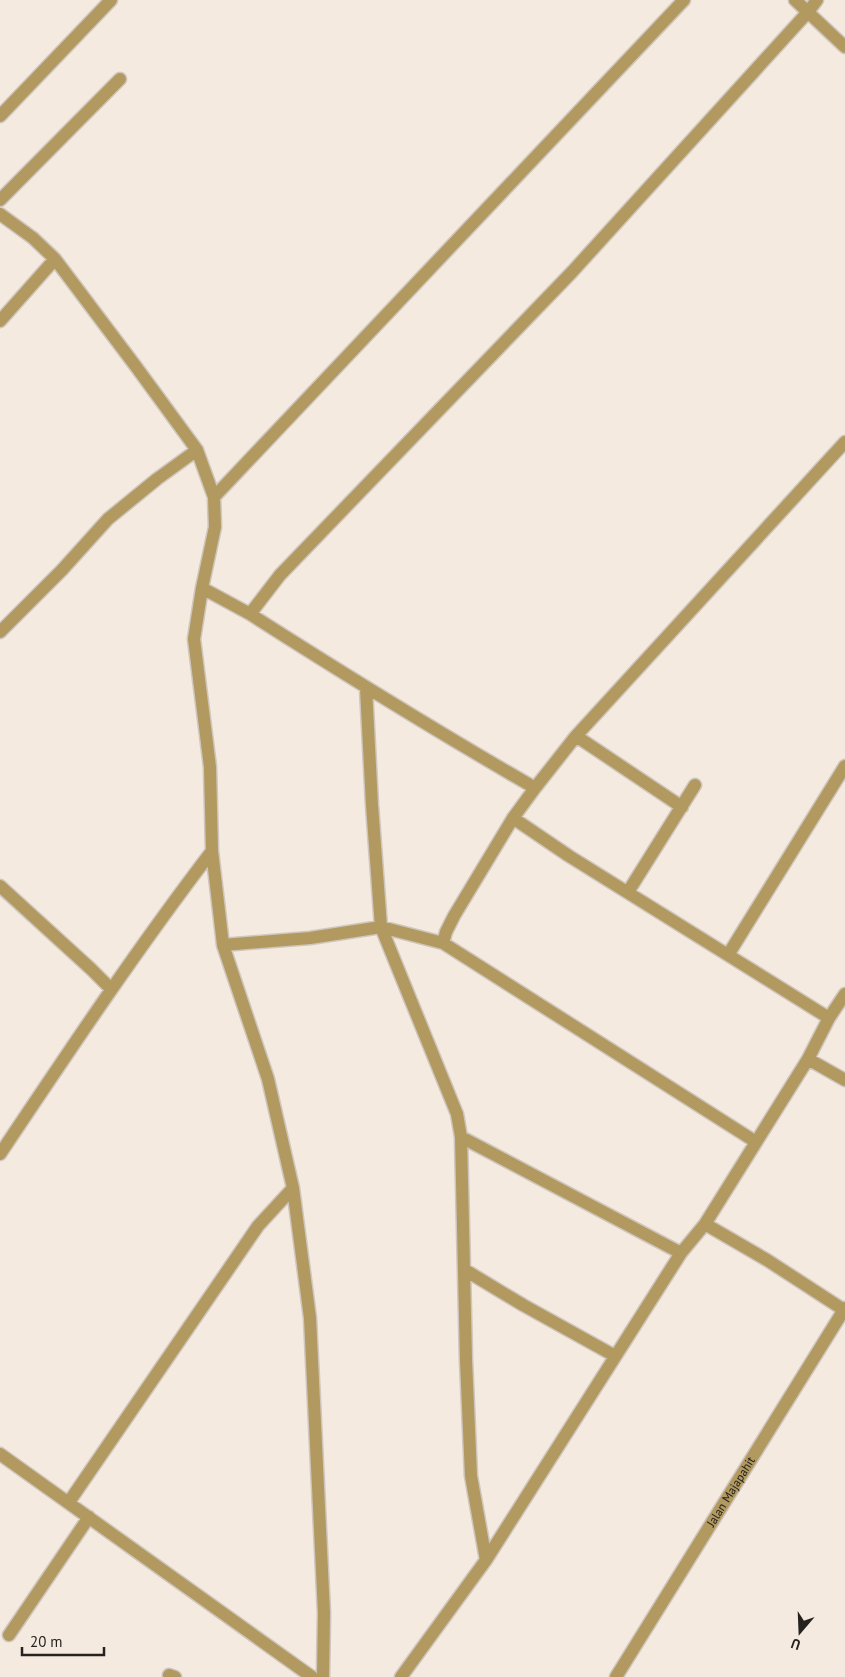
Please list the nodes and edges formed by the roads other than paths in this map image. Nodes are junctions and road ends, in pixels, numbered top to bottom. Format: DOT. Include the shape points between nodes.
graph roads {
  1 [pos="111,0"];
  2 [pos="684,0"];
  3 [pos="795,0"];
  4 [pos="816,0"];
  5 [pos="808,12"];
  6 [pos="845,47"];
  7 [pos="120,79"];
  8 [pos="0,116"];
  9 [pos="0,200"];
  10 [pos="0,214"];
  11 [pos="55,258"];
  12 [pos="0,321"];
  13 [pos="845,442"];
  14 [pos="197,450"];
  15 [pos="214,497"];
  16 [pos="202,588"];
  17 [pos="250,614"];
  18 [pos="0,632"];
  19 [pos="366,688"];
  20 [pos="576,736"];
  21 [pos="845,766"];
  22 [pos="695,785"];
  23 [pos="535,788"];
  24 [pos="682,807"];
  25 [pos="513,818"];
  26 [pos="212,851"];
  27 [pos="0,886"];
  28 [pos="628,892"];
  29 [pos="382,928"];
  30 [pos="443,943"];
  31 [pos="224,945"];
  32 [pos="728,955"];
  33 [pos="111,988"];
  34 [pos="845,994"];
  35 [pos="830,1018"];
  36 [pos="808,1059"];
  37 [pos="845,1080"];
  38 [pos="461,1137"];
  39 [pos="756,1142"];
  40 [pos="0,1154"];
  41 [pos="293,1188"];
  42 [pos="705,1224"];
  43 [pos="681,1253"];
  44 [pos="464,1270"];
  45 [pos="844,1309"];
  46 [pos="615,1356"];
  47 [pos="0,1454"];
  48 [pos="69,1502"];
  49 [pos="88,1517"];
  50 [pos="486,1560"];
  51 [pos="9,1635"];
  52 [pos="312,1677"];
  53 [pos="323,1677"];
  54 [pos="401,1677"];
  55 [pos="616,1677"];
  1 -- 8 [label="street"];
  2 -- 15 [label="street"];
  3 -- 5 [label="street"];
  4 -- 5 [label="street"];
  5 -- 6 [label="street"];
  5 -- 17 [label="street" via="572,272 280,575"];
  7 -- 9 [label="street"];
  10 -- 11 [label="street"];
  11 -- 12 [label="street"];
  11 -- 14 [label="street"];
  13 -- 20 [label="street"];
  14 -- 15 [label="street"];
  14 -- 18 [label="street" via="108,519"];
  15 -- 16 [label="street" via="215,527"];
  16 -- 17 [label="street"];
  16 -- 26 [label="street" via="194,639 210,767"];
  17 -- 19 [label="street"];
  19 -- 23 [label="street"];
  19 -- 29 [label="street"];
  20 -- 23 [label="street"];
  20 -- 24 [label="street"];
  21 -- 32 [label="street"];
  22 -- 24 [label="street"];
  23 -- 25 [label="street"];
  24 -- 28 [label="street"];
  25 -- 28 [label="street"];
  25 -- 30 [label="street" via="454,916"];
  26 -- 31 [label="street"];
  26 -- 33 [label="street"];
  27 -- 33 [label="street"];
  28 -- 32 [label="street"];
  29 -- 30 [label="street"];
  29 -- 31 [label="street"];
  29 -- 38 [label="street" via="457,1114"];
  30 -- 39 [label="street"];
  31 -- 41 [label="street" via="268,1079"];
  32 -- 35 [label="street"];
  33 -- 40 [label="street"];
  34 -- 35 [label="street"];
  35 -- 36 [label="street"];
  36 -- 37 [label="street"];
  36 -- 39 [label="street"];
  38 -- 43 [label="street"];
  38 -- 44 [label="street"];
  39 -- 42 [label="street"];
  41 -- 48 [label="street" via="258,1226"];
  41 -- 53 [label="street" via="310,1318 324,1613"];
  42 -- 43 [label="street"];
  42 -- 45 [label="street"];
  43 -- 46 [label="street"];
  44 -- 46 [label="street"];
  44 -- 50 [label="street" via="471,1476"];
  45 -- 55 [label="street, Jalan Majapahit"];
  46 -- 50 [label="street"];
  47 -- 48 [label="street"];
  48 -- 49 [label="street"];
  49 -- 51 [label="street"];
  49 -- 52 [label="street"];
  50 -- 54 [label="street"];
}
